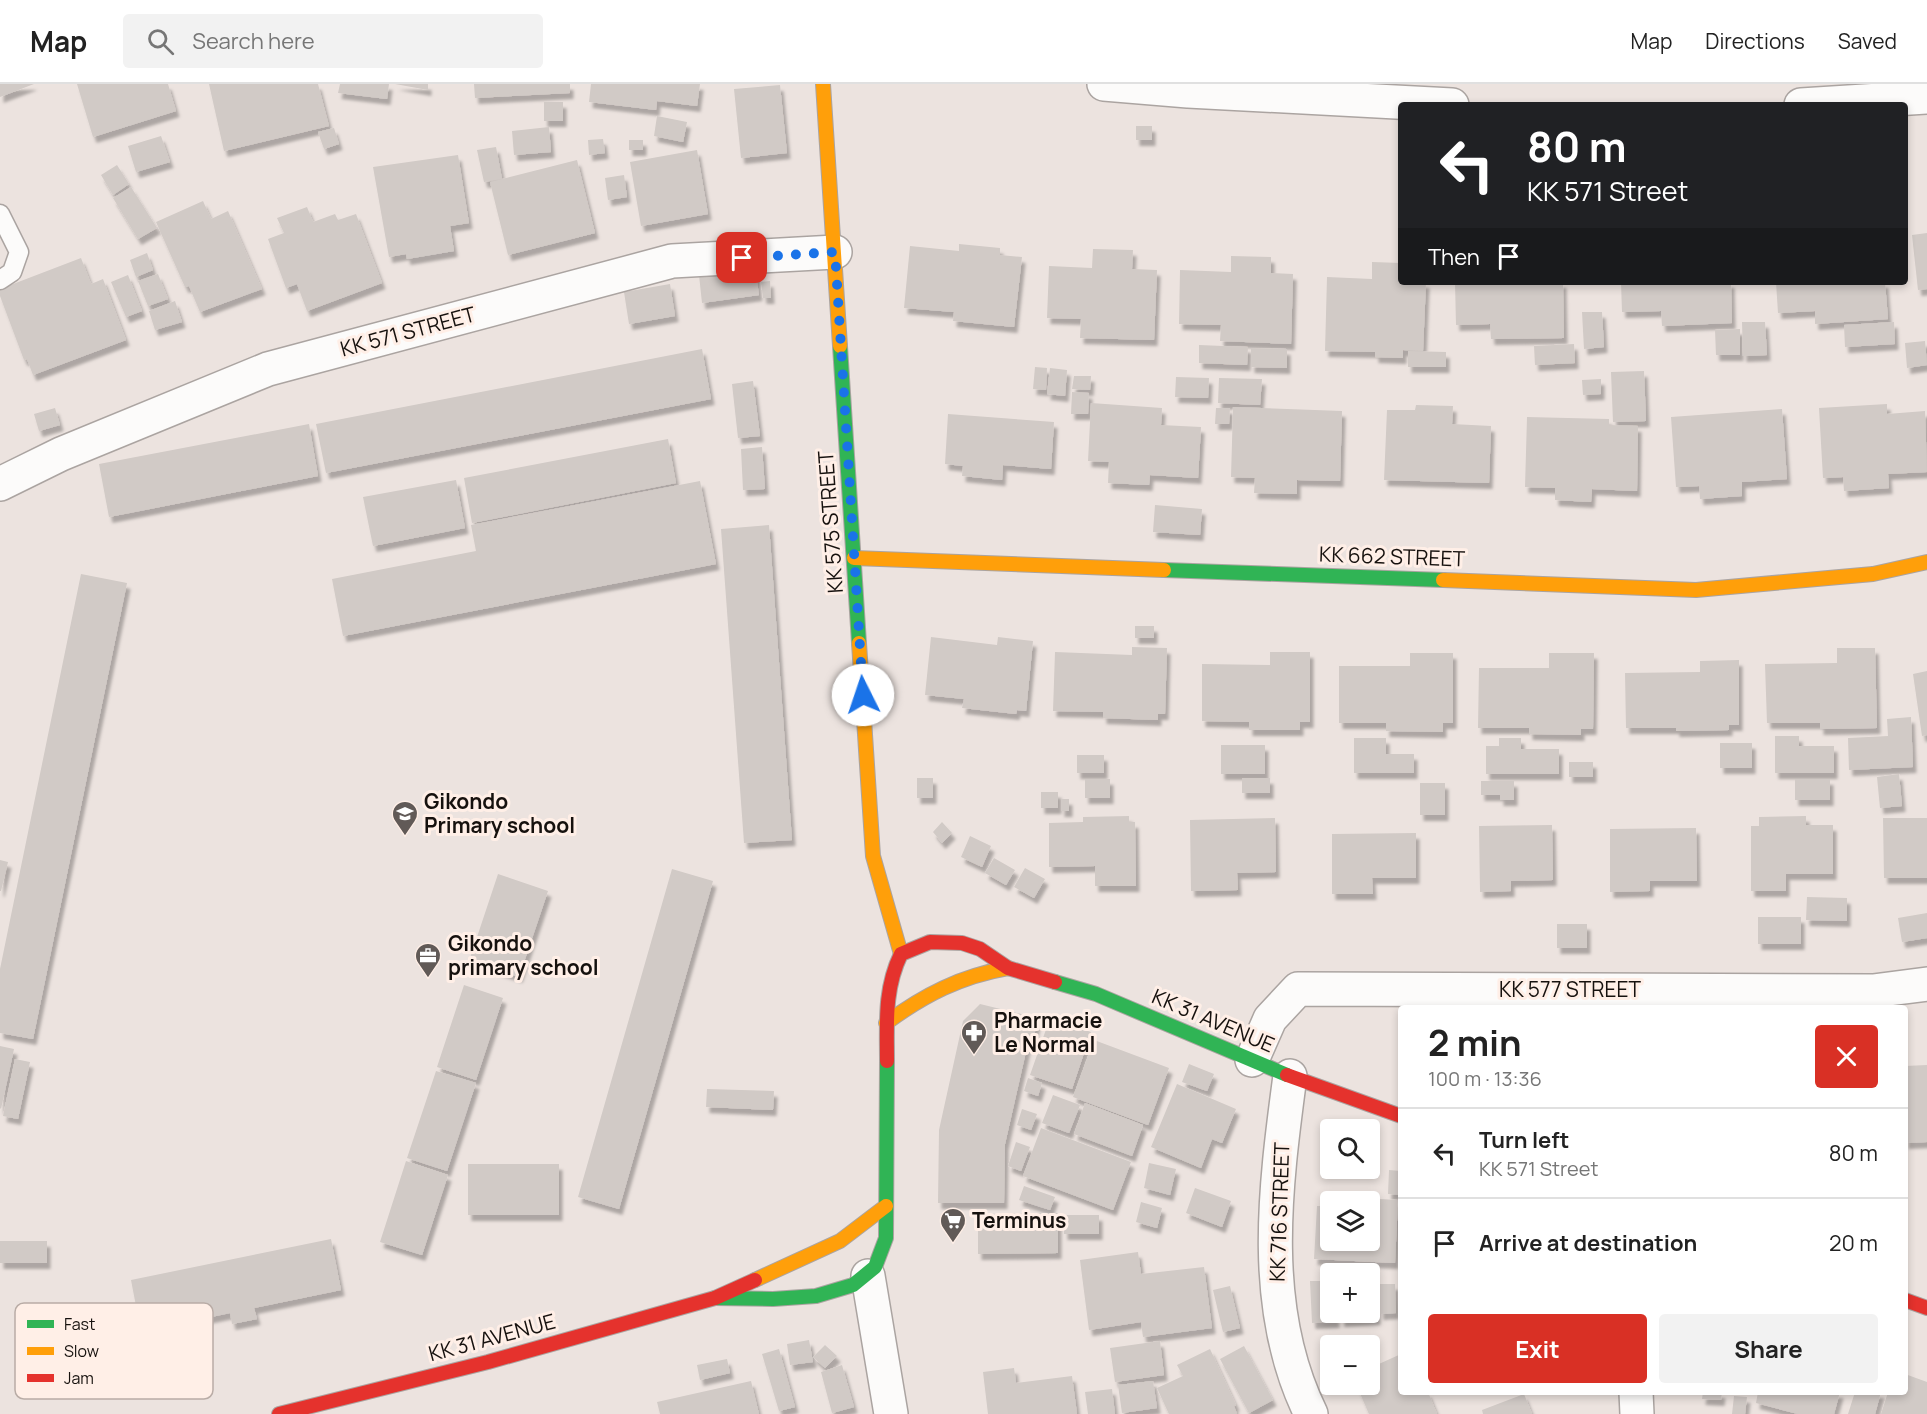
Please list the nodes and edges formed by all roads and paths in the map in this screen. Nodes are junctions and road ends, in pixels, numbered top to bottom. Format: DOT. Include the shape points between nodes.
graph roads {
  1 [pos="823,84"];
  2 [pos="1104,84"];
  3 [pos="1188,88"];
  4 [pos="1335,91"];
  5 [pos="1880,92"];
  6 [pos="1927,97"];
  7 [pos="1427,102"];
  8 [pos="1818,102"];
  9 [pos="0,214"];
  10 [pos="835,252"];
  11 [pos="0,280"];
  12 [pos="0,484"];
  13 [pos="854,558"];
  14 [pos="1927,562"];
  15 [pos="901,954"];
  16 [pos="1008,968"];
  17 [pos="1927,984"];
  18 [pos="886,1023"];
  19 [pos="1252,1060"];
  20 [pos="1290,1076"];
  21 [pos="1398,1115"];
  22 [pos="886,1206"];
  23 [pos="868,1276"];
  24 [pos="715,1298"];
  25 [pos="1908,1301"];
  26 [pos="1927,1308"];
  27 [pos="1636,1395"];
  28 [pos="279,1414"];
  29 [pos="891,1414"];
  30 [pos="1311,1414"];
  31 [pos="1637,1414"];
  1 -- 10 [label="street, KK 575 STREET"];
  2 -- 3 [label="street"];
  3 -- 4 [label="street"];
  4 -- 7 [label="street"];
  5 -- 6 [label="street"];
  5 -- 8 [label="street"];
  9 -- 11 [label="lane" via="19,252 12,272"];
  10 -- 12 [label="street, KK 571 STREET" via="672,261 268,369 61,454"];
  10 -- 13 [label="street, KK 575 STREET"];
  13 -- 14 [label="street, KK 662 STREET" via="1696,590 1874,574"];
  13 -- 15 [label="street, KK 575 STREET" via="873,855"];
  15 -- 16 [label="street, KK 31 AVENUE" via="930,942 962,943 980,949"];
  15 -- 18 [label="street" via="892,974"];
  16 -- 18 [label="street, KK 31 AVENUE" via="947,982"];
  16 -- 19 [label="street, KK 31 AVENUE" via="1096,994"];
  17 -- 19 [label="street, KK 577 STREET" via="1874,991 1298,989 1270,1019"];
  18 -- 22 [label="street"];
  19 -- 20 [label="street, KK 31 AVENUE"];
  20 -- 21 [label="street, KK 31 AVENUE"];
  20 -- 30 [label="street, KK 716 STREET" via="1275,1271 1282,1327 1299,1389"];
  22 -- 23 [label="street" via="886,1238 879,1260"];
  22 -- 24 [label="street, KK 31 AVENUE" via="840,1241"];
  23 -- 24 [label="street, KK 31 AVENUE" via="847,1287 798,1300"];
  23 -- 29 [label="street"];
  24 -- 28 [label="street, KK 31 AVENUE" via="488,1362"];
  25 -- 26 [label="street"];
  27 -- 31 [label="street"];
}
